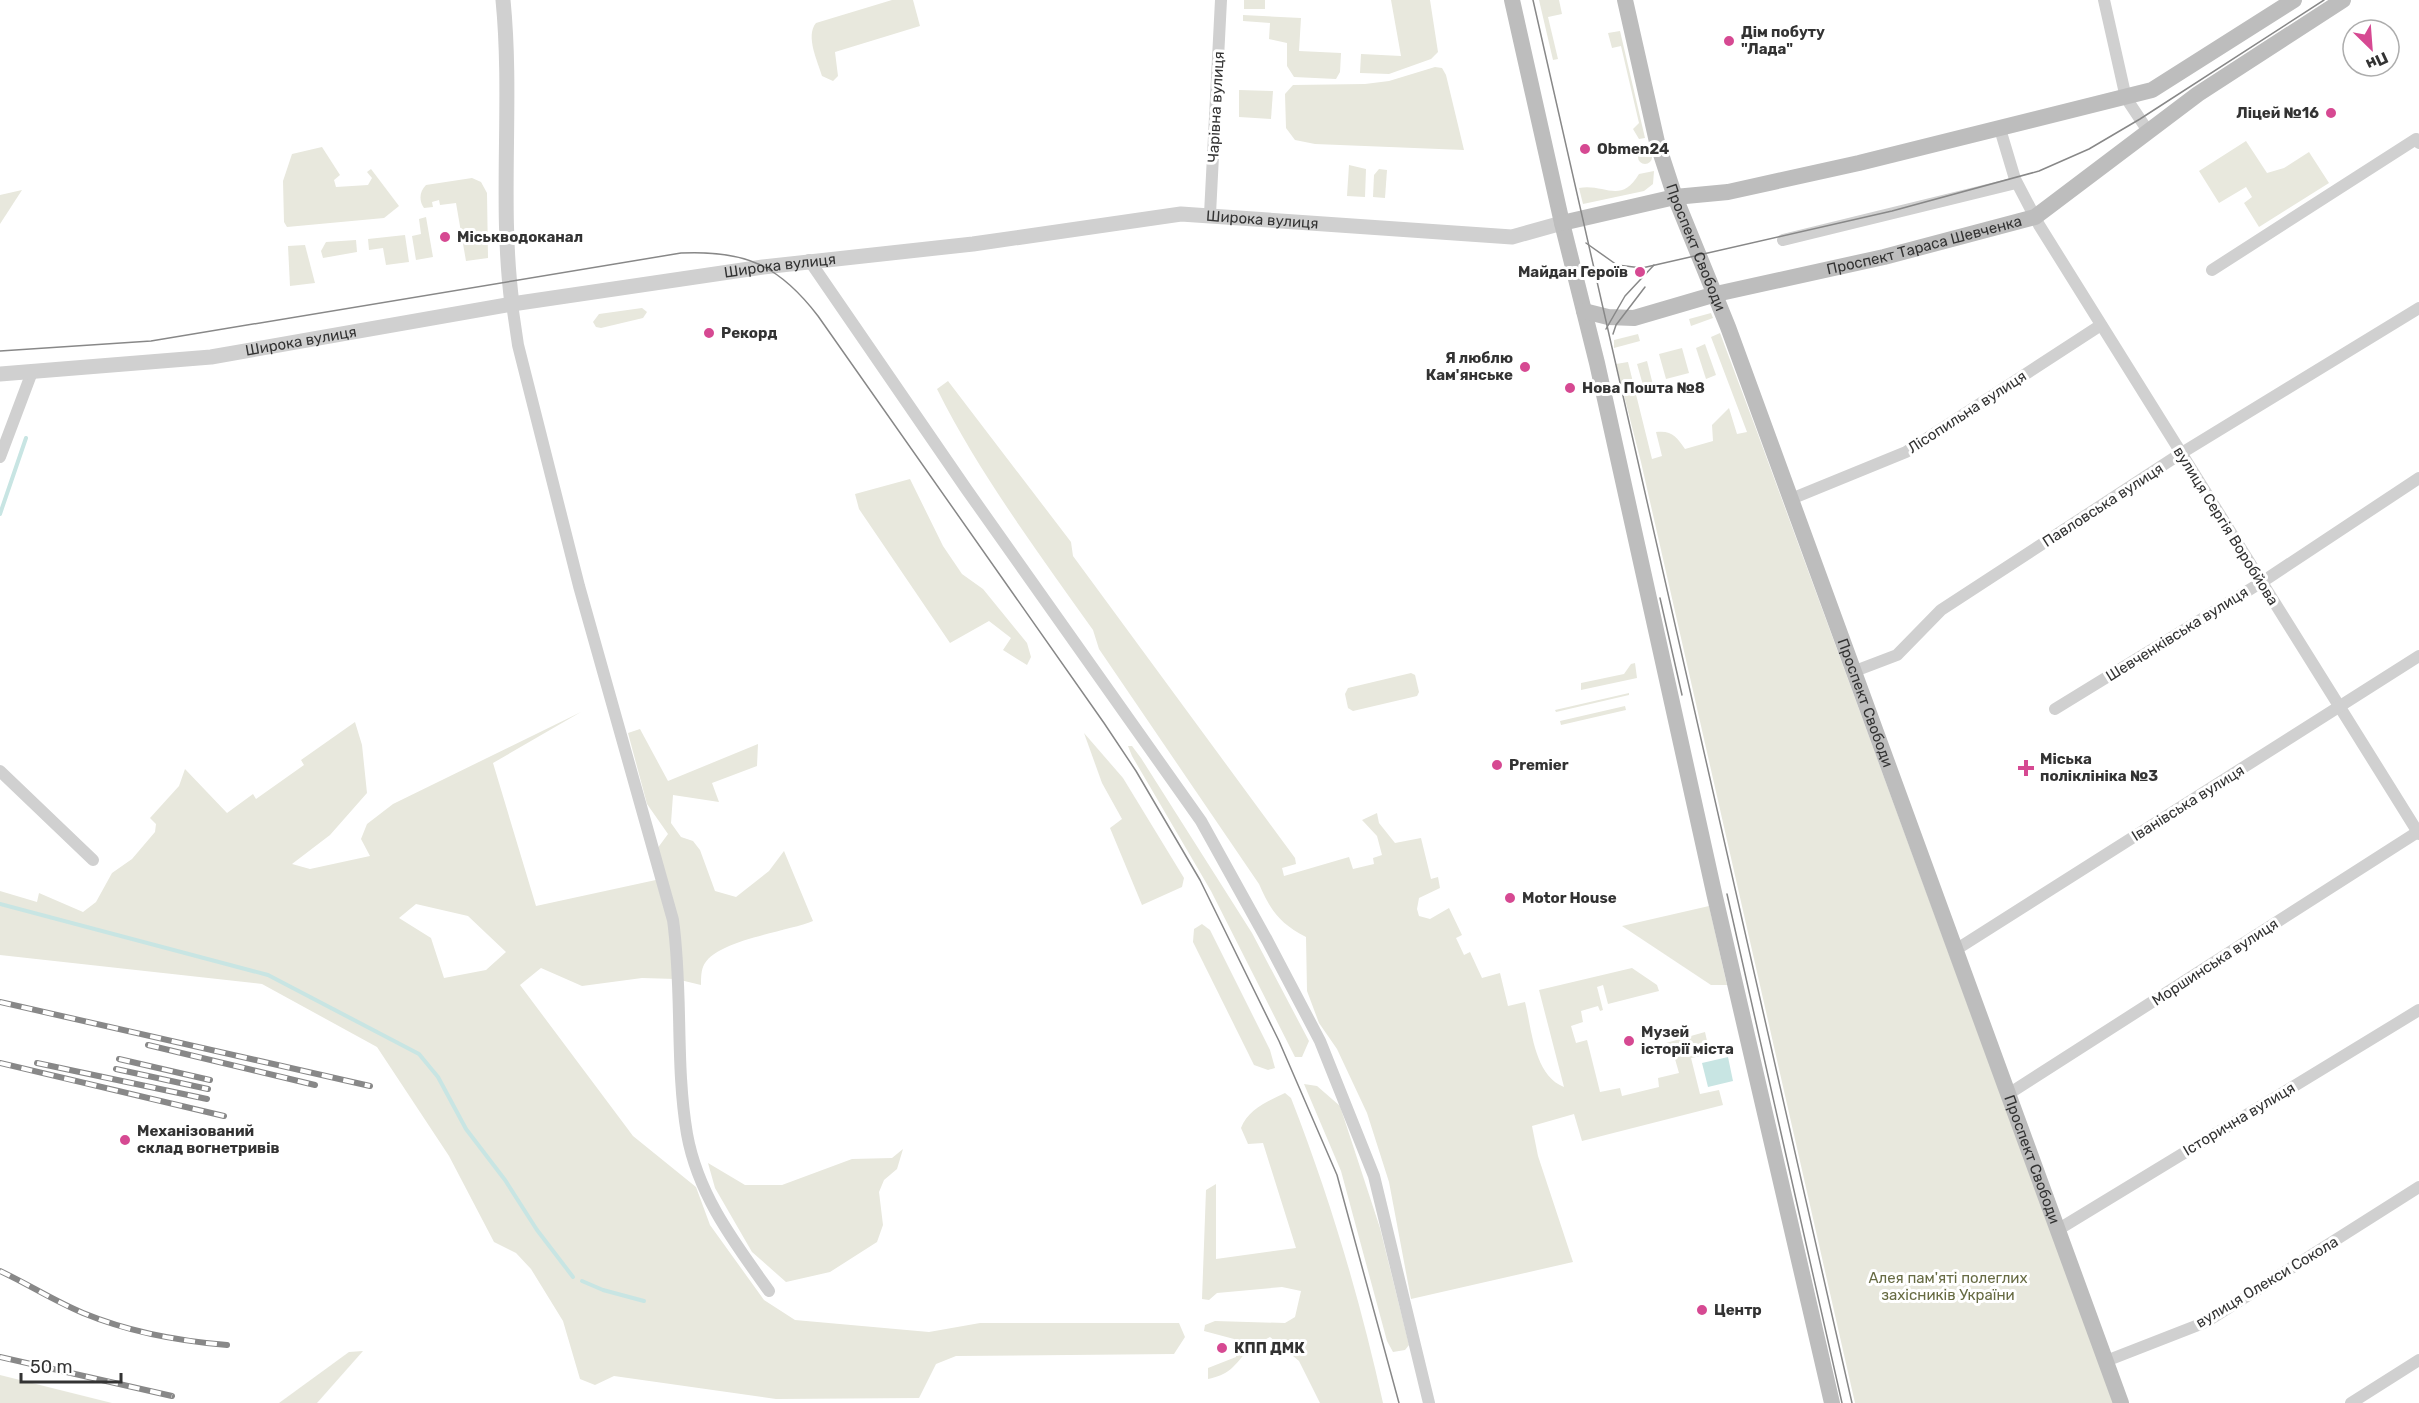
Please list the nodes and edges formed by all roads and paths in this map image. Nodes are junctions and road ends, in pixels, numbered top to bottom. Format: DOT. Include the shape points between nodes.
graph roads {
  1 [pos="503,0"];
  2 [pos="1221,0"];
  3 [pos="1512,0"];
  4 [pos="1624,0"];
  5 [pos="2104,0"];
  6 [pos="2294,0"];
  7 [pos="2343,0"];
  8 [pos="2126,98"];
  9 [pos="2000,129"];
  10 [pos="2148,131"];
  11 [pos="2418,141"];
  12 [pos="2016,183"];
  13 [pos="1675,197"];
  14 [pos="1210,214"];
  15 [pos="2035,217"];
  16 [pos="1562,223"];
  17 [pos="1783,240"];
  18 [pos="809,260"];
  19 [pos="2212,270"];
  20 [pos="1716,294"];
  21 [pos="512,304"];
  22 [pos="2419,308"];
  23 [pos="1584,311"];
  24 [pos="2101,325"];
  25 [pos="32,372"];
  26 [pos="0,374"];
  27 [pos="2180,454"];
  28 [pos="0,457"];
  29 [pos="2419,478"];
  30 [pos="1791,499"];
  31 [pos="2262,582"];
  32 [pos="2419,656"];
  33 [pos="1855,671"];
  34 [pos="2340,707"];
  35 [pos="2055,709"];
  36 [pos="0,771"];
  37 [pos="2418,832"];
  38 [pos="93,860"];
  39 [pos="1957,949"];
  40 [pos="2419,1010"];
  41 [pos="2010,1093"];
  42 [pos="2419,1186"];
  43 [pos="2059,1229"];
  44 [pos="769,1291"];
  45 [pos="2106,1360"];
  46 [pos="2419,1360"];
  47 [pos="1429,1403"];
  48 [pos="1832,1403"];
  49 [pos="2121,1403"];
  50 [pos="2351,1403"];
  1 -- 21 [label="street"];
  2 -- 14 [label="street, Чарівна вулиця"];
  3 -- 16 [label="main road"];
  4 -- 13 [label="main road, Проспект Свободи" via="1657,142"];
  5 -- 8 [label="street"];
  6 -- 8 [label="main road" via="2152,90"];
  7 -- 10 [label="main road, Проспект Тараса Шевченка"];
  8 -- 9 [label="main road"];
  8 -- 10 [label="street"];
  9 -- 12 [label="street, вулиця Сергія Воробйова"];
  9 -- 13 [label="main road" via="1728,192"];
  10 -- 15 [label="main road, Проспект Тараса Шевченка"];
  11 -- 19 [label="street"];
  12 -- 15 [label="street, вулиця Сергія Воробйова"];
  12 -- 17 [label="street"];
  13 -- 16 [label="main road"];
  13 -- 20 [label="main road, Проспект Свободи"];
  14 -- 16 [label="street, Широка вулиця" via="1512,237"];
  14 -- 18 [label="street, Широка вулиця" via="1181,214 973,244"];
  15 -- 20 [label="main road, Проспект Тараса Шевченка" via="1884,257"];
  15 -- 24 [label="street, вулиця Сергія Воробйова"];
  16 -- 23 [label="main road"];
  18 -- 21 [label="street, Широка вулиця"];
  18 -- 47 [label="street" via="1201,821 1267,940 1320,1041 1374,1176"];
  20 -- 23 [label="main road, Проспект Тараса Шевченка" via="1634,318"];
  20 -- 30 [label="main road, Проспект Свободи"];
  21 -- 25 [label="street, Широка вулиця" via="211,357"];
  21 -- 44 [label="street" via="518,345 576,574 673,920 679,961 687,1136 720,1223"];
  22 -- 27 [label="street, Павловська вулиця"];
  23 -- 48 [label="main road"];
  24 -- 27 [label="street, вулиця Сергія Воробйова"];
  24 -- 30 [label="street, Лісопильна вулиця" via="1906,452"];
  25 -- 26 [label="street, Широка вулиця"];
  25 -- 28 [label="street"];
  27 -- 31 [label="street, вулиця Сергія Воробйова"];
  27 -- 33 [label="street, Павловська вулиця" via="1941,610 1897,655"];
  29 -- 31 [label="street, Шевченківська вулиця"];
  30 -- 33 [label="main road, Проспект Свободи"];
  31 -- 34 [label="street, вулиця Сергія Воробйова"];
  31 -- 35 [label="street, Шевченківська вулиця"];
  32 -- 34 [label="street, Іванівська вулиця"];
  33 -- 39 [label="main road, Проспект Свободи"];
  34 -- 37 [label="street, вулиця Сергія Воробйова"];
  34 -- 39 [label="street, Іванівська вулиця"];
  36 -- 38 [label="street"];
  37 -- 41 [label="street, Моршинська вулиця"];
  39 -- 41 [label="main road, Проспект Свободи"];
  40 -- 43 [label="street, Історична вулиця"];
  41 -- 43 [label="main road, Проспект Свободи"];
  42 -- 45 [label="street, вулиця Олекси Сокола" via="2206,1322"];
  43 -- 45 [label="main road, Проспект Свободи"];
  45 -- 49 [label="main road, Проспект Свободи"];
  46 -- 50 [label="street"];
}
